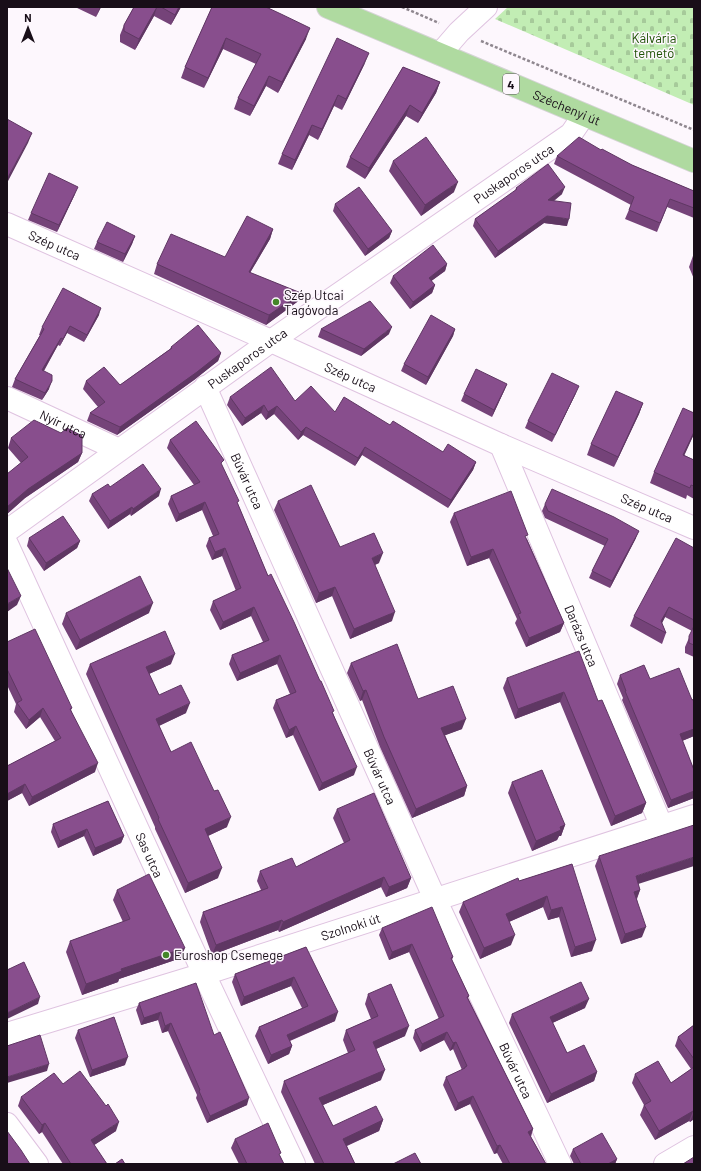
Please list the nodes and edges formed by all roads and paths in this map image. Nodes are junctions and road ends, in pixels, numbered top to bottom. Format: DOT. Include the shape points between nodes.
graph roads {
  1 [pos="328,7"];
  2 [pos="402,7"];
  3 [pos="486,7"];
  4 [pos="459,32"];
  5 [pos="440,54"];
  6 [pos="584,115"];
  7 [pos="694,130"];
  8 [pos="694,161"];
  9 [pos="7,224"];
  10 [pos="271,341"];
  11 [pos="205,387"];
  12 [pos="7,398"];
  13 [pos="501,445"];
  14 [pos="119,450"];
  15 [pos="694,528"];
  16 [pos="7,531"];
  17 [pos="7,544"];
  18 [pos="694,816"];
  19 [pos="662,827"];
  20 [pos="435,899"];
  21 [pos="204,974"];
  22 [pos="7,1034"];
  23 [pos="7,1124"];
  24 [pos="694,1147"];
  25 [pos="37,1164"];
  26 [pos="294,1164"];
  27 [pos="560,1164"];
  28 [pos="665,1164"];
  1 -- 5 [label="main road, Széchenyi út / 4"];
  2 -- 4 [label="path"];
  3 -- 4 [label="street"];
  4 -- 5 [label="street"];
  4 -- 7 [label="path"];
  5 -- 6 [label="main road, Széchenyi út / 4"];
  6 -- 8 [label="main road, Széchenyi út / 4"];
  6 -- 10 [label="street, Puskaporos utca" via="571,134"];
  9 -- 10 [label="street, Szép utca"];
  10 -- 11 [label="street, Puskaporos utca"];
  10 -- 13 [label="street, Szép utca"];
  11 -- 14 [label="street, Puskaporos utca"];
  11 -- 20 [label="street, Búvár utca"];
  12 -- 14 [label="street, Nyír utca"];
  13 -- 15 [label="street, Szép utca"];
  13 -- 19 [label="street, Darázs utca"];
  14 -- 16 [label="street, Puskaporos utca"];
  17 -- 21 [label="street, Sas utca"];
  18 -- 19 [label="street, Szolnoki út"];
  19 -- 20 [label="street, Szolnoki út"];
  20 -- 21 [label="street, Szolnoki út"];
  20 -- 27 [label="street, Búvár utca"];
  21 -- 22 [label="street, Szolnoki út"];
  21 -- 26 [label="street, Sas utca"];
  23 -- 25 [label="street"];
  24 -- 28 [label="street"];
}
